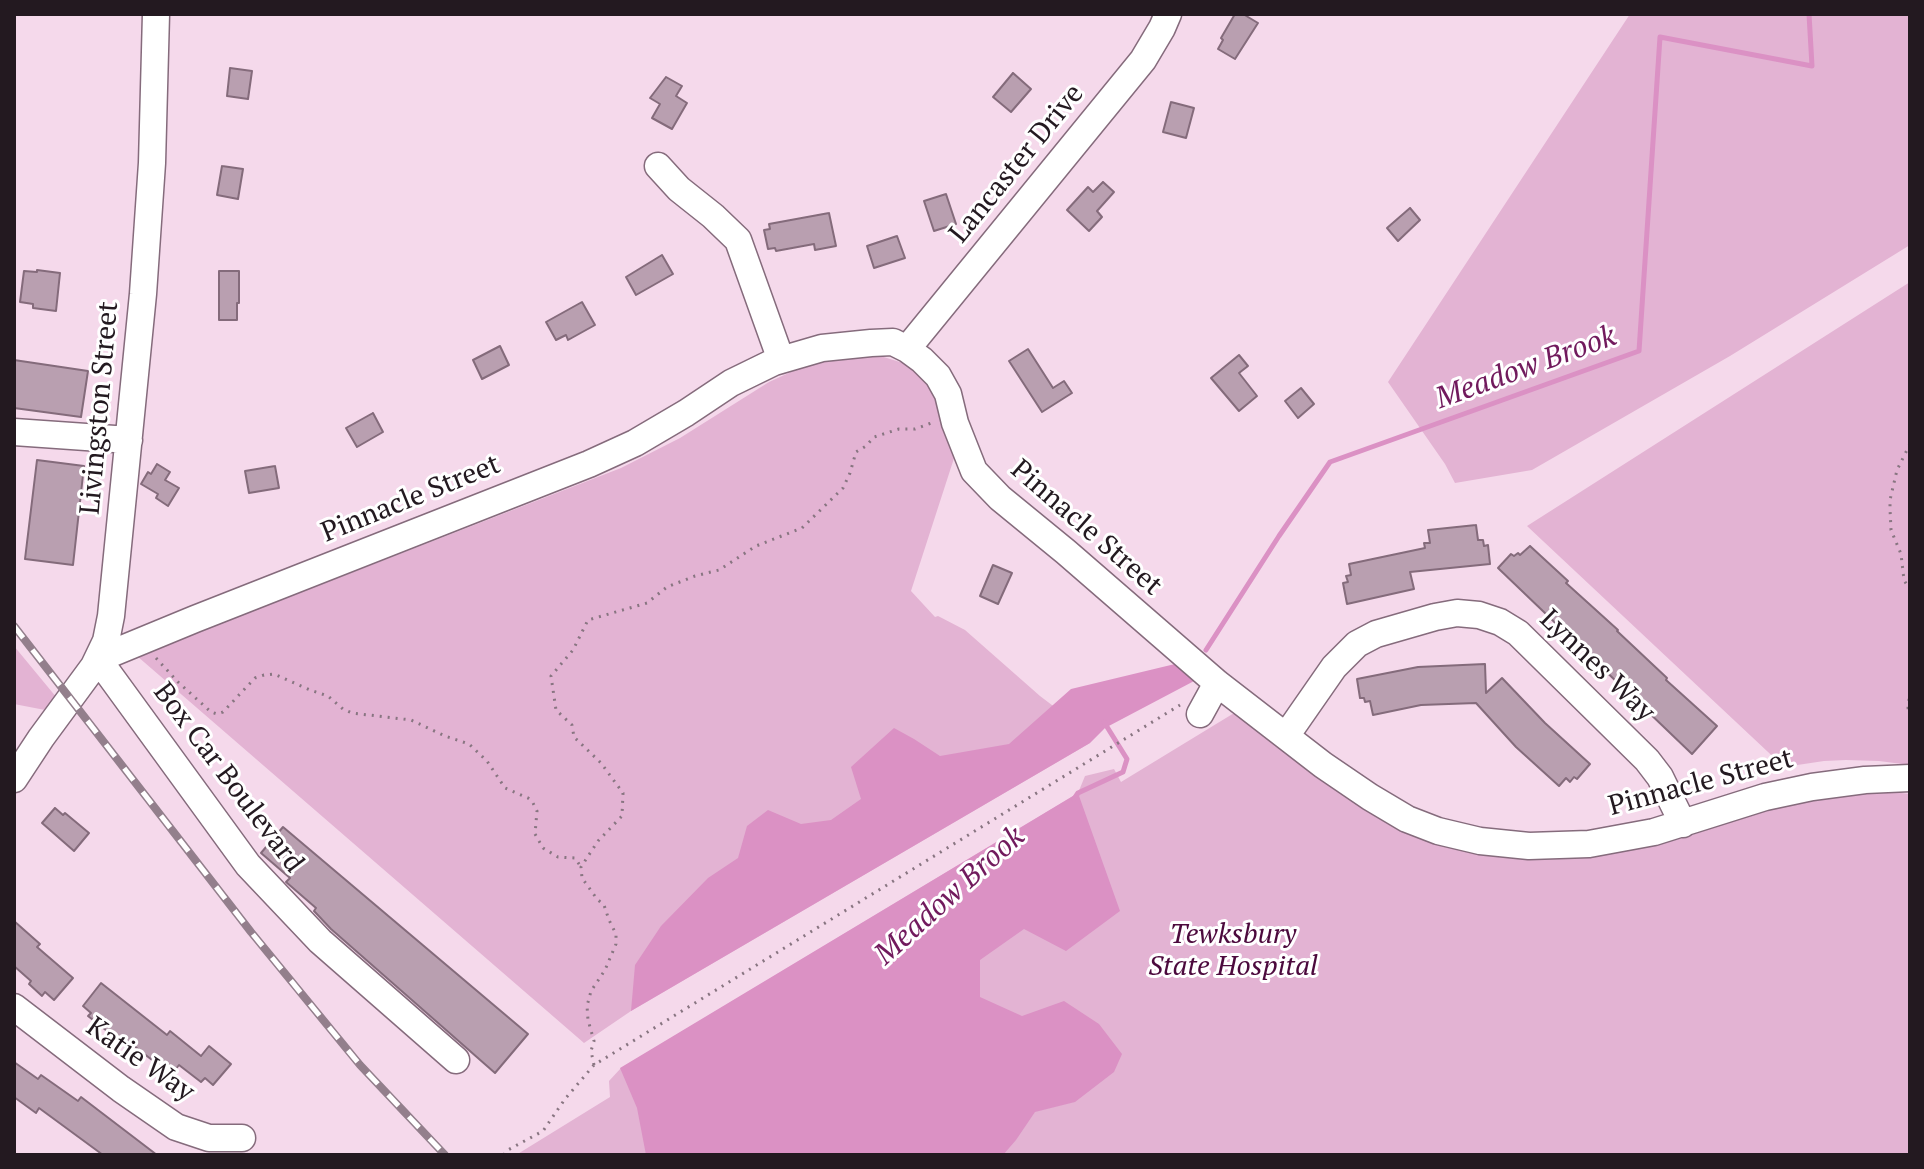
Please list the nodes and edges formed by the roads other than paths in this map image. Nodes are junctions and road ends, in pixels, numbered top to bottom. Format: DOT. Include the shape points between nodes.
graph roads {
  1 [pos="156,14"];
  2 [pos="1168,14"];
  3 [pos="658,166"];
  4 [pos="907,349"];
  5 [pos="781,360"];
  6 [pos="14,432"];
  7 [pos="129,440"];
  8 [pos="98,659"];
  9 [pos="1217,683"];
  10 [pos="1200,714"];
  11 [pos="1286,736"];
  12 [pos="1910,778"];
  13 [pos="14,779"];
  14 [pos="1683,824"];
  15 [pos="14,1007"];
  16 [pos="456,1060"];
  17 [pos="242,1138"];
  1 -- 7 [label="street, Livingston Street" via="152,163"];
  2 -- 4 [label="street, Lancaster Drive" via="1143,60"];
  3 -- 5 [label="street" via="738,240"];
  4 -- 5 [label="street, Pinnacle Street" via="893,342 871,343 822,348"];
  4 -- 9 [label="street, Pinnacle Street" via="938,376 948,394 974,471"];
  5 -- 8 [label="street, Pinnacle Street" via="589,464"];
  6 -- 7 [label="street"];
  7 -- 8 [label="street, Livingston Street" via="111,616"];
  8 -- 13 [label="street, Livingston Street"];
  8 -- 16 [label="street, Box Car Boulevard" via="248,865 320,941"];
  9 -- 10 [label="street"];
  9 -- 11 [label="street, Pinnacle Street"];
  11 -- 14 [label="street, Pinnacle Street" via="1407,819 1480,841 1589,844"];
  11 -- 14 [label="street, Lynnes Way" via="1341,659 1366,638 1446,614 1479,615 1518,633 1647,760"];
  12 -- 14 [label="street, Pinnacle Street" via="1812,787"];
  15 -- 17 [label="street, Katie Way" via="176,1127 209,1138"];
}
